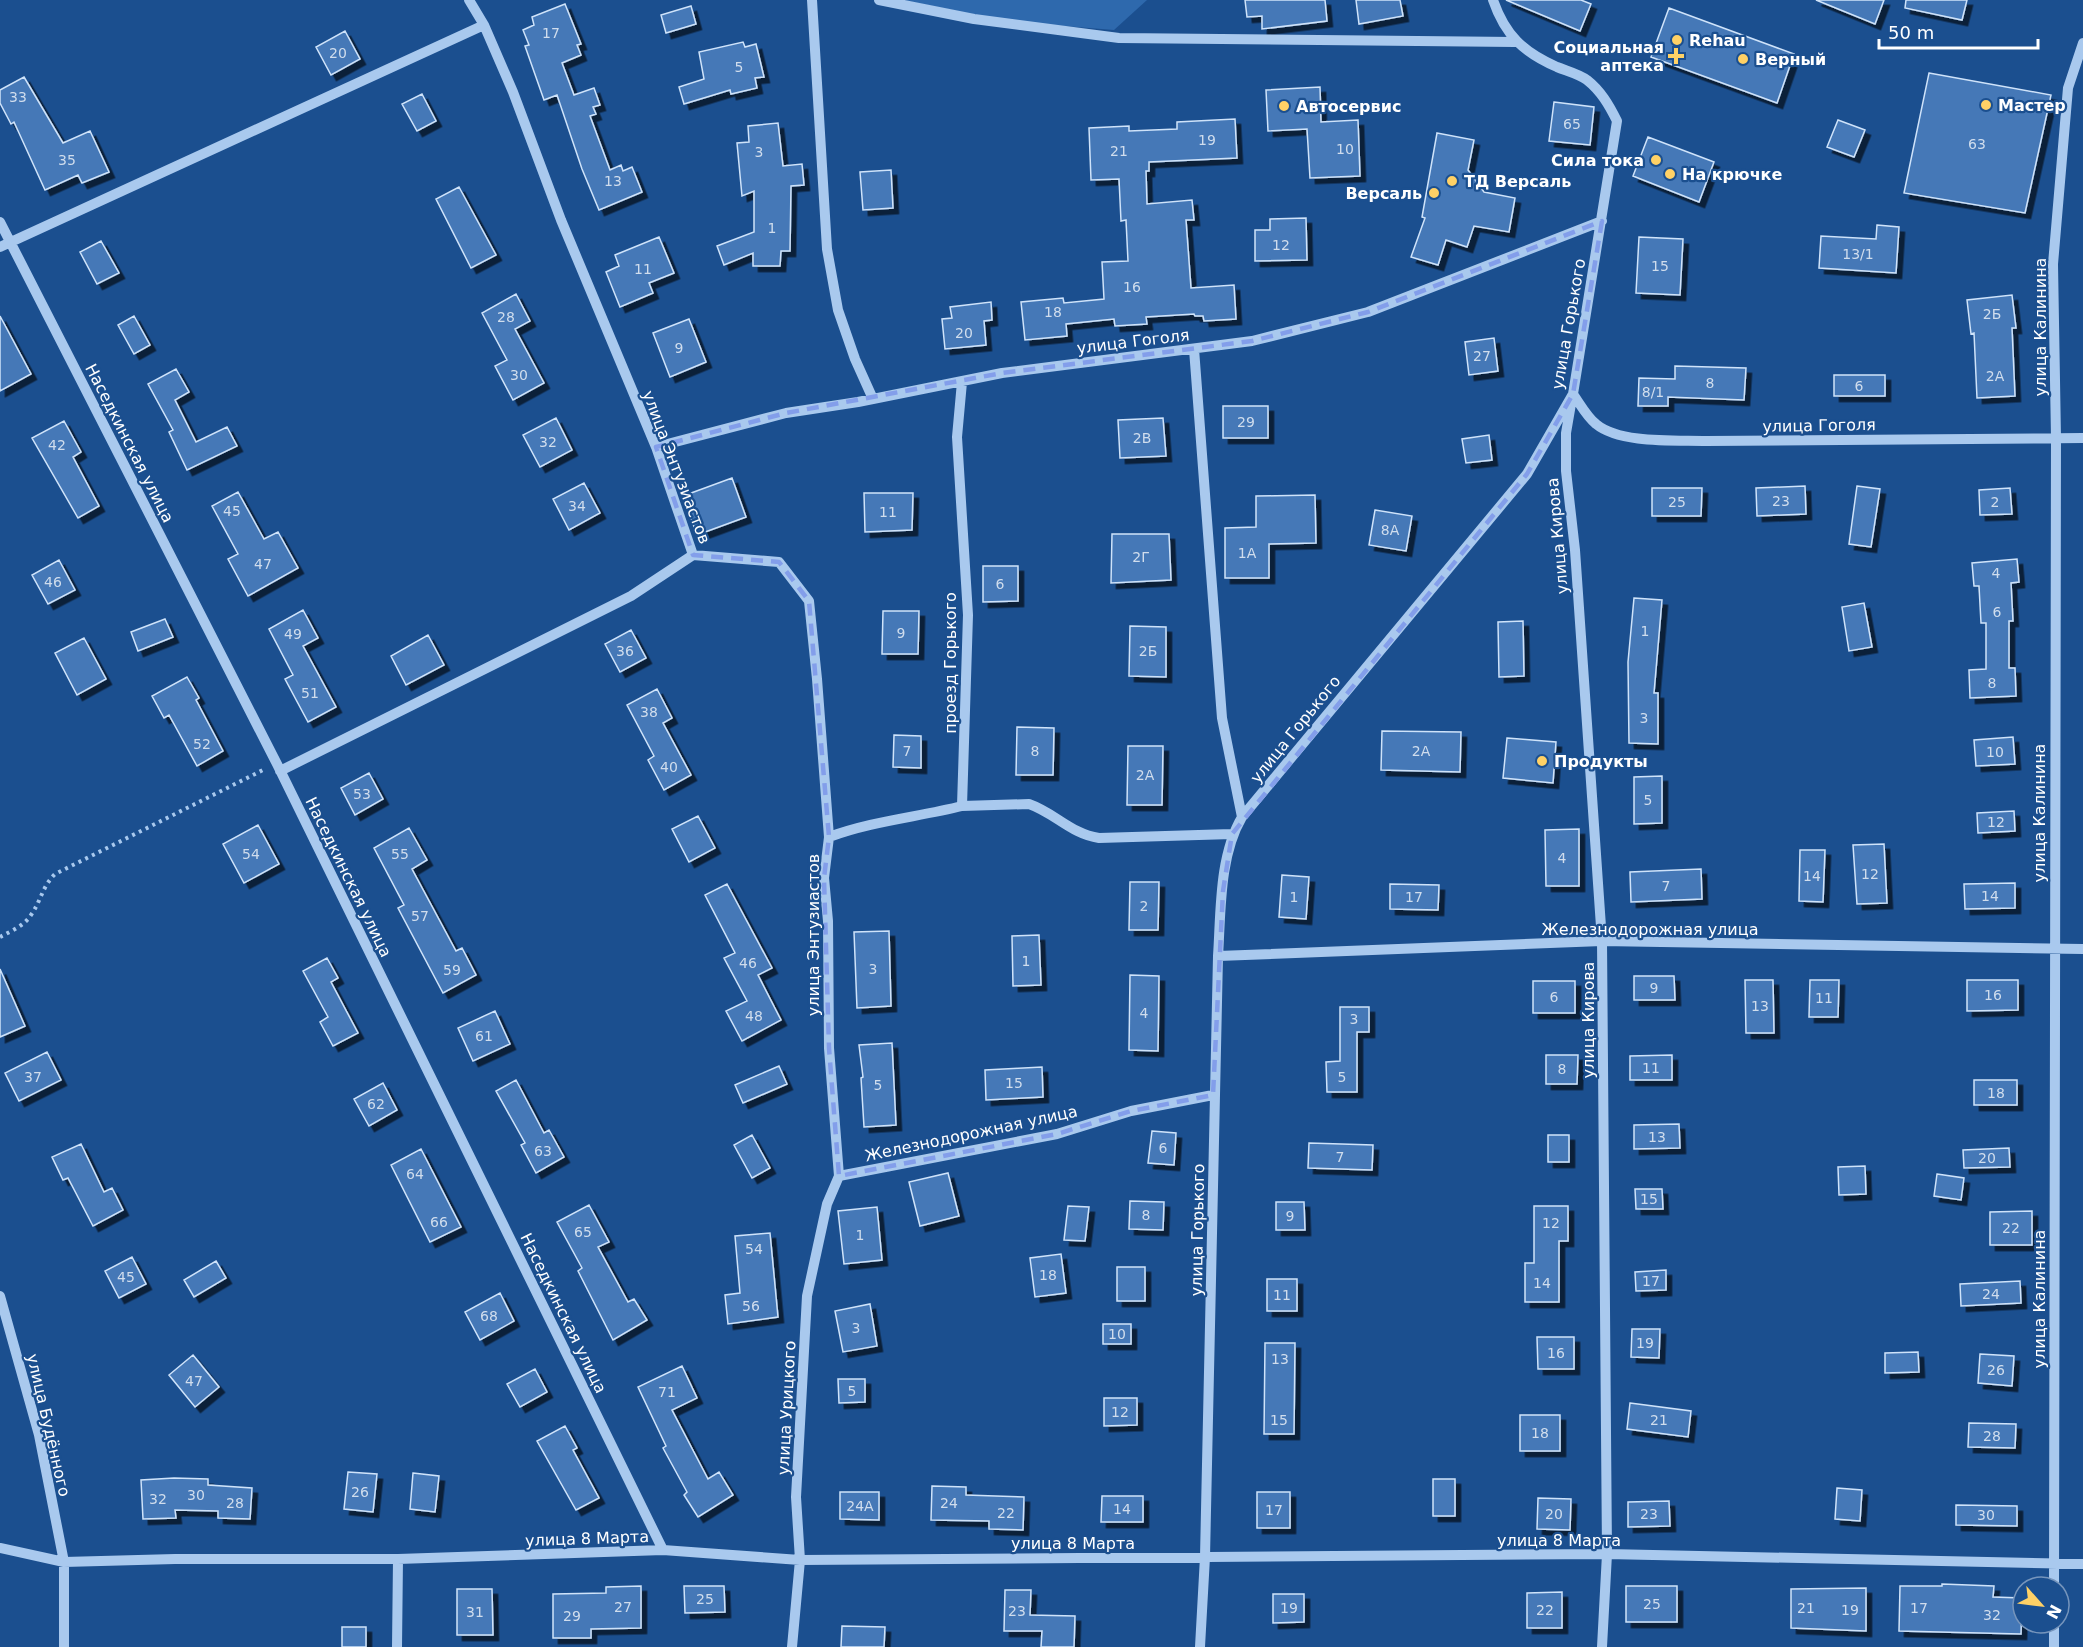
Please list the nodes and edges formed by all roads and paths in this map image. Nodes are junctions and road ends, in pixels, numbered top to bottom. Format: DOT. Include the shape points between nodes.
graph roads {
  1 [pos="469,0"];
  2 [pos="812,0"];
  3 [pos="879,0"];
  4 [pos="1493,0"];
  5 [pos="484,25"];
  6 [pos="1515,42"];
  7 [pos="2083,43"];
  8 [pos="1602,221"];
  9 [pos="0,222"];
  10 [pos="5,245"];
  11 [pos="1194,349"];
  12 [pos="962,382"];
  13 [pos="1573,394"];
  14 [pos="873,399"];
  15 [pos="2056,438"];
  16 [pos="2083,438"];
  17 [pos="656,447"];
  18 [pos="693,555"];
  19 [pos="279,767"];
  20 [pos="962,807"];
  21 [pos="1242,817"];
  22 [pos="1232,834"];
  23 [pos="829,837"];
  24 [pos="0,937"];
  25 [pos="1602,940"];
  26 [pos="2083,949"];
  27 [pos="2054,950"];
  28 [pos="1218,956"];
  29 [pos="1213,1095"];
  30 [pos="839,1176"];
  31 [pos="0,1296"];
  32 [pos="0,1548"];
  33 [pos="663,1550"];
  34 [pos="1607,1554"];
  35 [pos="1205,1557"];
  36 [pos="398,1559"];
  37 [pos="800,1560"];
  38 [pos="64,1562"];
  39 [pos="2054,1564"];
  40 [pos="2083,1564"];
  41 [pos="2054,1575"];
  42 [pos="64,1647"];
  43 [pos="397,1647"];
  44 [pos="792,1647"];
  45 [pos="1200,1647"];
  46 [pos="1602,1647"];
  1 -- 5 [label="street, улица Энтузиастов"];
  2 -- 14 [label="street" via="827,249 838,310"];
  3 -- 6 [label="street" via="974,19 1119,38"];
  4 -- 6 [label="street, улица Горького"];
  5 -- 10 [label="street"];
  5 -- 17 [label="street, улица Энтузиастов"];
  6 -- 8 [label="street, улица Горького" via="1585,79 1605,98 1617,121"];
  7 -- 15 [label="street, улица Калинина" via="2068,88 2053,264"];
  8 -- 11 [label="street, улица Гоголя" via="1368,312 1252,341"];
  8 -- 13 [label="street, улица Горького"];
  9 -- 10 [label="street, Наседкинская улица"];
  10 -- 19 [label="street, Наседкинская улица"];
  11 -- 12 [label="street, улица Гоголя" via="1002,373"];
  11 -- 21 [label="street, улица Горького" via="1221,718"];
  12 -- 14 [label="street, улица Гоголя"];
  12 -- 20 [label="street, проезд Горького" via="957,437 968,615"];
  13 -- 15 [label="street, улица Гоголя" via="1596,425 1621,436 1647,439"];
  13 -- 21 [label="street, улица Горького" via="1527,474"];
  13 -- 25 [label="street, улица Кирова" via="1566,434 1566,471"];
  14 -- 17 [label="street, улица Гоголя" via="786,413"];
  15 -- 16 [label="street, улица Гоголя"];
  15 -- 27 [label="street, улица Калинина"];
  17 -- 18 [label="street, улица Энтузиастов"];
  18 -- 19 [label="street" via="631,596"];
  18 -- 23 [label="street, улица Энтузиастов" via="779,562 809,601"];
  19 -- 24 [label="path" via="137,831 55,874 44,885 30,917"];
  19 -- 33 [label="street, Наседкинская улица"];
  20 -- 22 [label="street" via="1029,804 1083,836 1099,838"];
  20 -- 23 [label="street" via="917,818 859,825"];
  21 -- 22 [label="street, улица Горького"];
  22 -- 28 [label="street, улица Горького" via="1222,891"];
  23 -- 30 [label="street, улица Энтузиастов" via="824,878 828,1048"];
  25 -- 27 [label="street, Железнодорожная улица"];
  25 -- 28 [label="street, Железнодорожная улица"];
  25 -- 34 [label="street, улица Кирова"];
  26 -- 27 [label="street, Железнодорожная улица"];
  27 -- 39 [label="street, улица Калинина"];
  28 -- 29 [label="street, улица Горького"];
  29 -- 30 [label="street, Железнодорожная улица" via="1131,1111 1056,1134"];
  29 -- 35 [label="street, улица Горького"];
  30 -- 37 [label="street, улица Урицкого" via="827,1204 807,1296 796,1497"];
  31 -- 38 [label="street, улица Будённого" via="39,1435"];
  32 -- 38 [label="street, улица 8 Марта"];
  33 -- 36 [label="street, улица 8 Марта"];
  33 -- 37 [label="street, улица 8 Марта"];
  34 -- 35 [label="street, улица 8 Марта"];
  34 -- 39 [label="street, улица 8 Марта"];
  34 -- 46 [label="street, улица Кирова"];
  35 -- 37 [label="street, улица 8 Марта"];
  35 -- 45 [label="street, улица Горького"];
  36 -- 38 [label="street, улица 8 Марта"];
  36 -- 43 [label="street"];
  37 -- 44 [label="street, улица Урицкого"];
  38 -- 42 [label="street, улица Будённого"];
  39 -- 40 [label="street, улица 8 Марта"];
  39 -- 41 [label="street, улица Калинина"];
}
